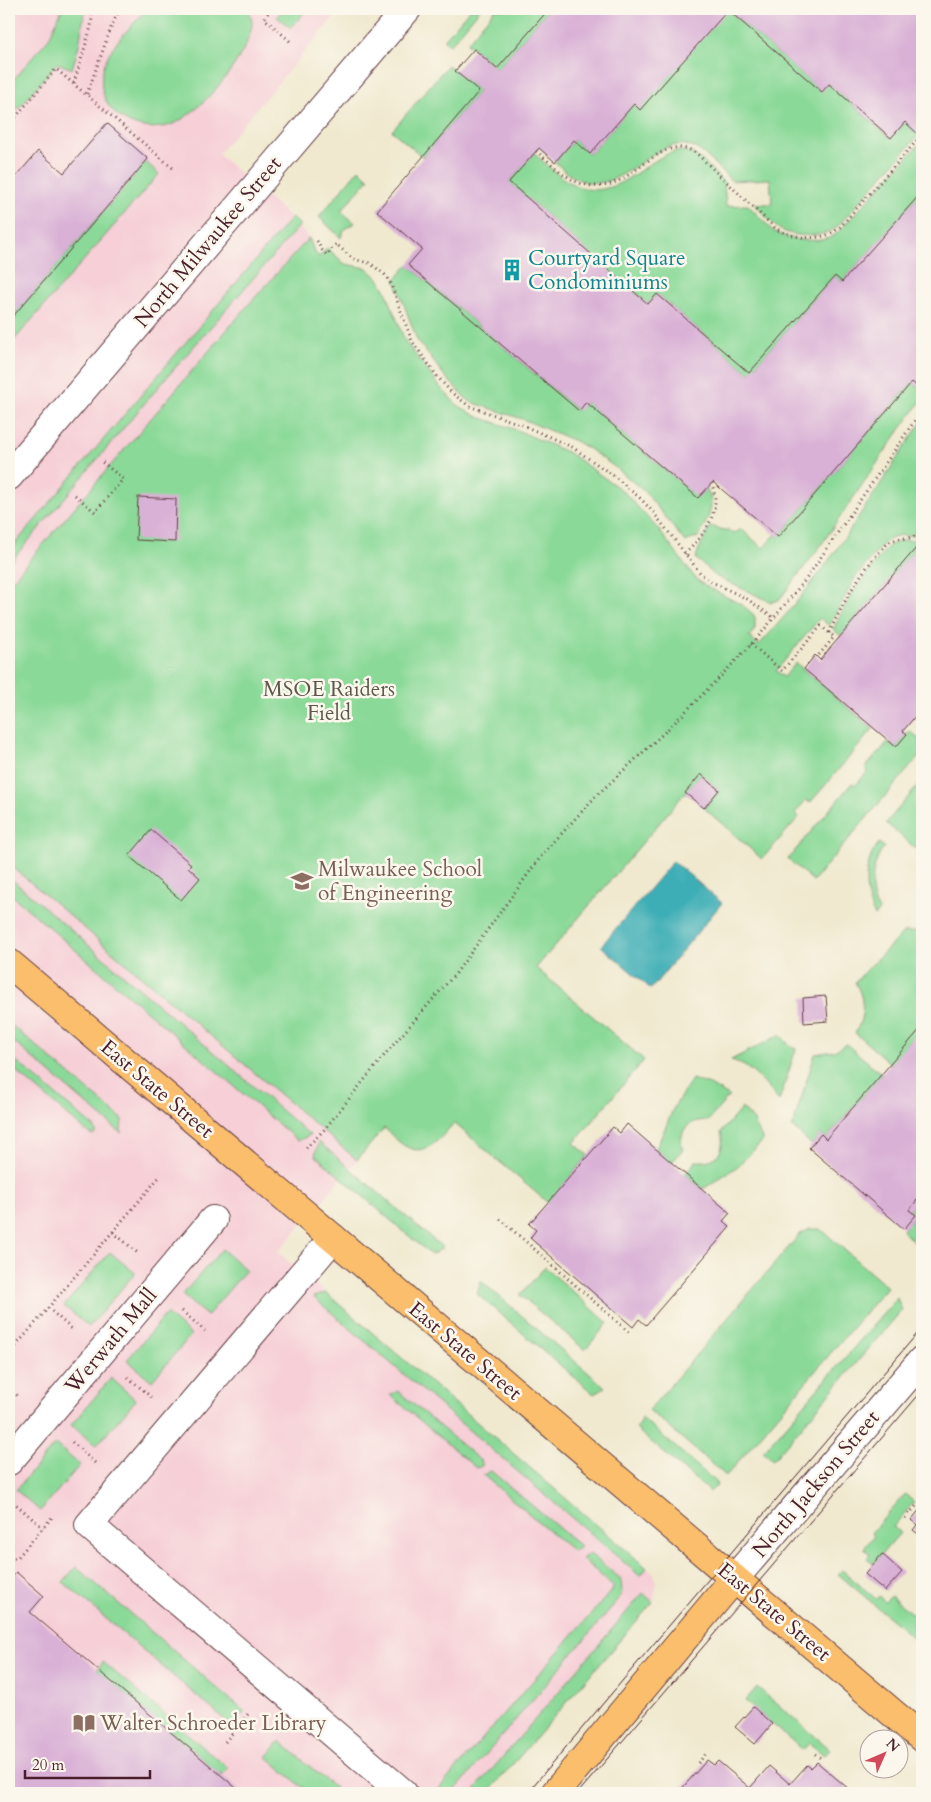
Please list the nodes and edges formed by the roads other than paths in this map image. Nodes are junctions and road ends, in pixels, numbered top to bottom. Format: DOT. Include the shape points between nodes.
graph roads {
  1 [pos="407,9"];
  2 [pos="9,476"];
  3 [pos="9,963"];
  4 [pos="213,1220"];
  5 [pos="333,1238"];
  6 [pos="922,1360"];
  7 [pos="9,1461"];
  8 [pos="734,1580"];
  9 [pos="922,1738"];
  10 [pos="403,1793"];
  11 [pos="555,1793"];
  1 -- 2 [label="street, North Milwaukee Street"];
  3 -- 5 [label="main road, East State Street"];
  4 -- 7 [label="street, Werwath Mall"];
  5 -- 8 [label="main road, East State Street"];
  5 -- 10 [label="street" via="88,1525"];
  6 -- 8 [label="street, North Jackson Street"];
  8 -- 9 [label="main road, East State Street"];
  8 -- 11 [label="main road, North Jackson Street"];
}
